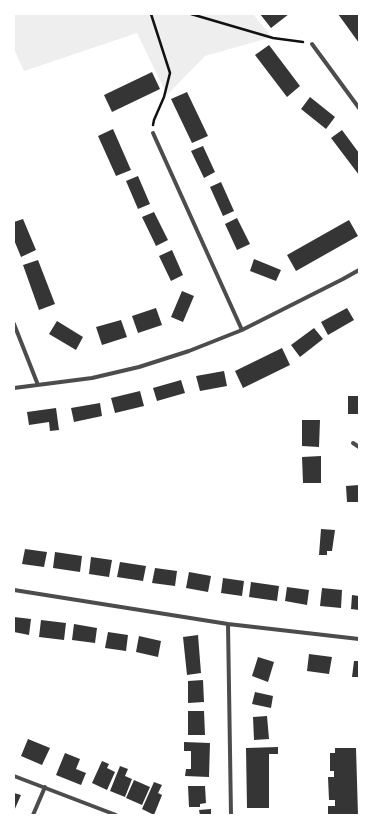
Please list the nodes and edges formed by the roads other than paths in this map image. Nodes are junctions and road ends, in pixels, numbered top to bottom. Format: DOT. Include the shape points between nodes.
graph roads {
  1 [pos="312,44"];
  2 [pos="359,108"];
  3 [pos="152,133"];
  4 [pos="359,270"];
  5 [pos="14,324"];
  6 [pos="242,330"];
  7 [pos="38,385"];
  8 [pos="14,388"];
  9 [pos="353,443"];
  10 [pos="359,447"];
  11 [pos="14,590"];
  12 [pos="228,624"];
  13 [pos="359,639"];
  14 [pos="14,776"];
  15 [pos="45,787"];
  16 [pos="33,815"];
  17 [pos="116,815"];
  18 [pos="231,815"];
  1 -- 2 [label="street"];
  3 -- 6 [label="street"];
  4 -- 6 [label="street"];
  5 -- 7 [label="street"];
  6 -- 7 [label="street" via="189,351 139,366 92,378"];
  7 -- 8 [label="street"];
  9 -- 10 [label="street"];
  11 -- 12 [label="street"];
  12 -- 13 [label="street"];
  12 -- 18 [label="street"];
  14 -- 15 [label="street"];
  15 -- 16 [label="street"];
  15 -- 17 [label="street"];
}
